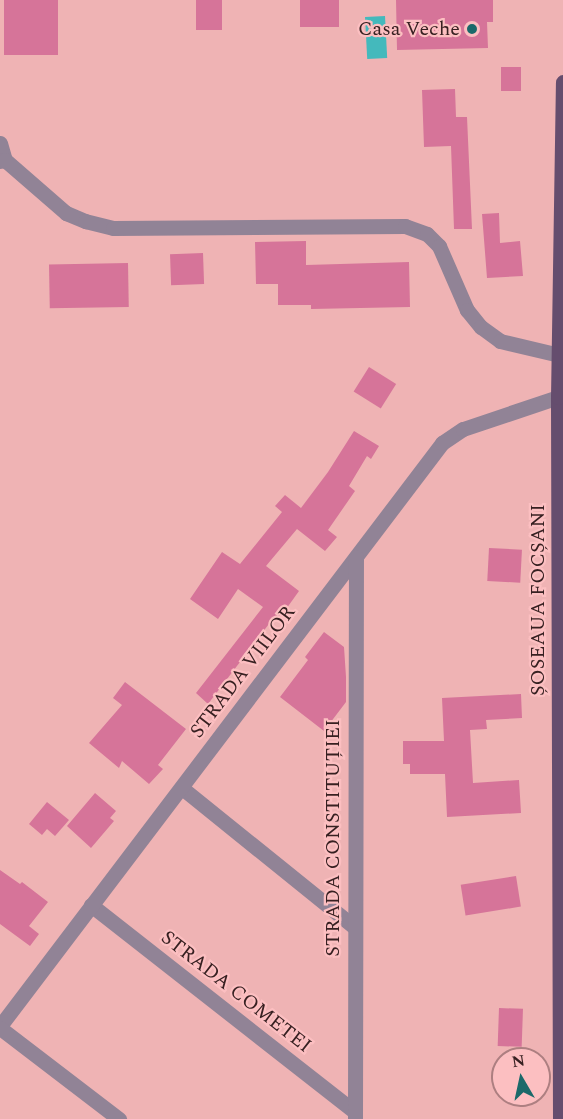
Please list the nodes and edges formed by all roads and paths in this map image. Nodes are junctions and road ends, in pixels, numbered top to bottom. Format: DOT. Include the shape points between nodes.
graph roads {
  1 [pos="563,82"];
  2 [pos="0,143"];
  3 [pos="2,160"];
  4 [pos="559,355"];
  5 [pos="558,397"];
  6 [pos="356,557"];
  7 [pos="182,788"];
  8 [pos="91,904"];
  9 [pos="353,926"];
  10 [pos="0,1027"];
  11 [pos="355,1115"];
  12 [pos="119,1119"];
  13 [pos="560,1119"];
  1 -- 4 [label="main road, ȘOSEAUA FOCȘANI"];
  2 -- 3 [label="street"];
  3 -- 4 [label="street" via="66,213 113,228 405,226 427,234 439,246 467,310 481,327 500,342"];
  4 -- 5 [label="main road, ȘOSEAUA FOCȘANI"];
  5 -- 6 [label="street, STRADA VIILOR" via="449,437"];
  5 -- 13 [label="main road, ȘOSEAUA FOCȘANI"];
  6 -- 7 [label="street, STRADA VIILOR"];
  6 -- 9 [label="street, STRADA CONSTITUȚIEI"];
  7 -- 8 [label="street, STRADA VIILOR"];
  7 -- 9 [label="street"];
  8 -- 10 [label="street, STRADA VIILOR"];
  8 -- 11 [label="street, STRADA COMETEI"];
  9 -- 11 [label="street, STRADA CONSTITUȚIEI"];
  10 -- 12 [label="street"];
}
